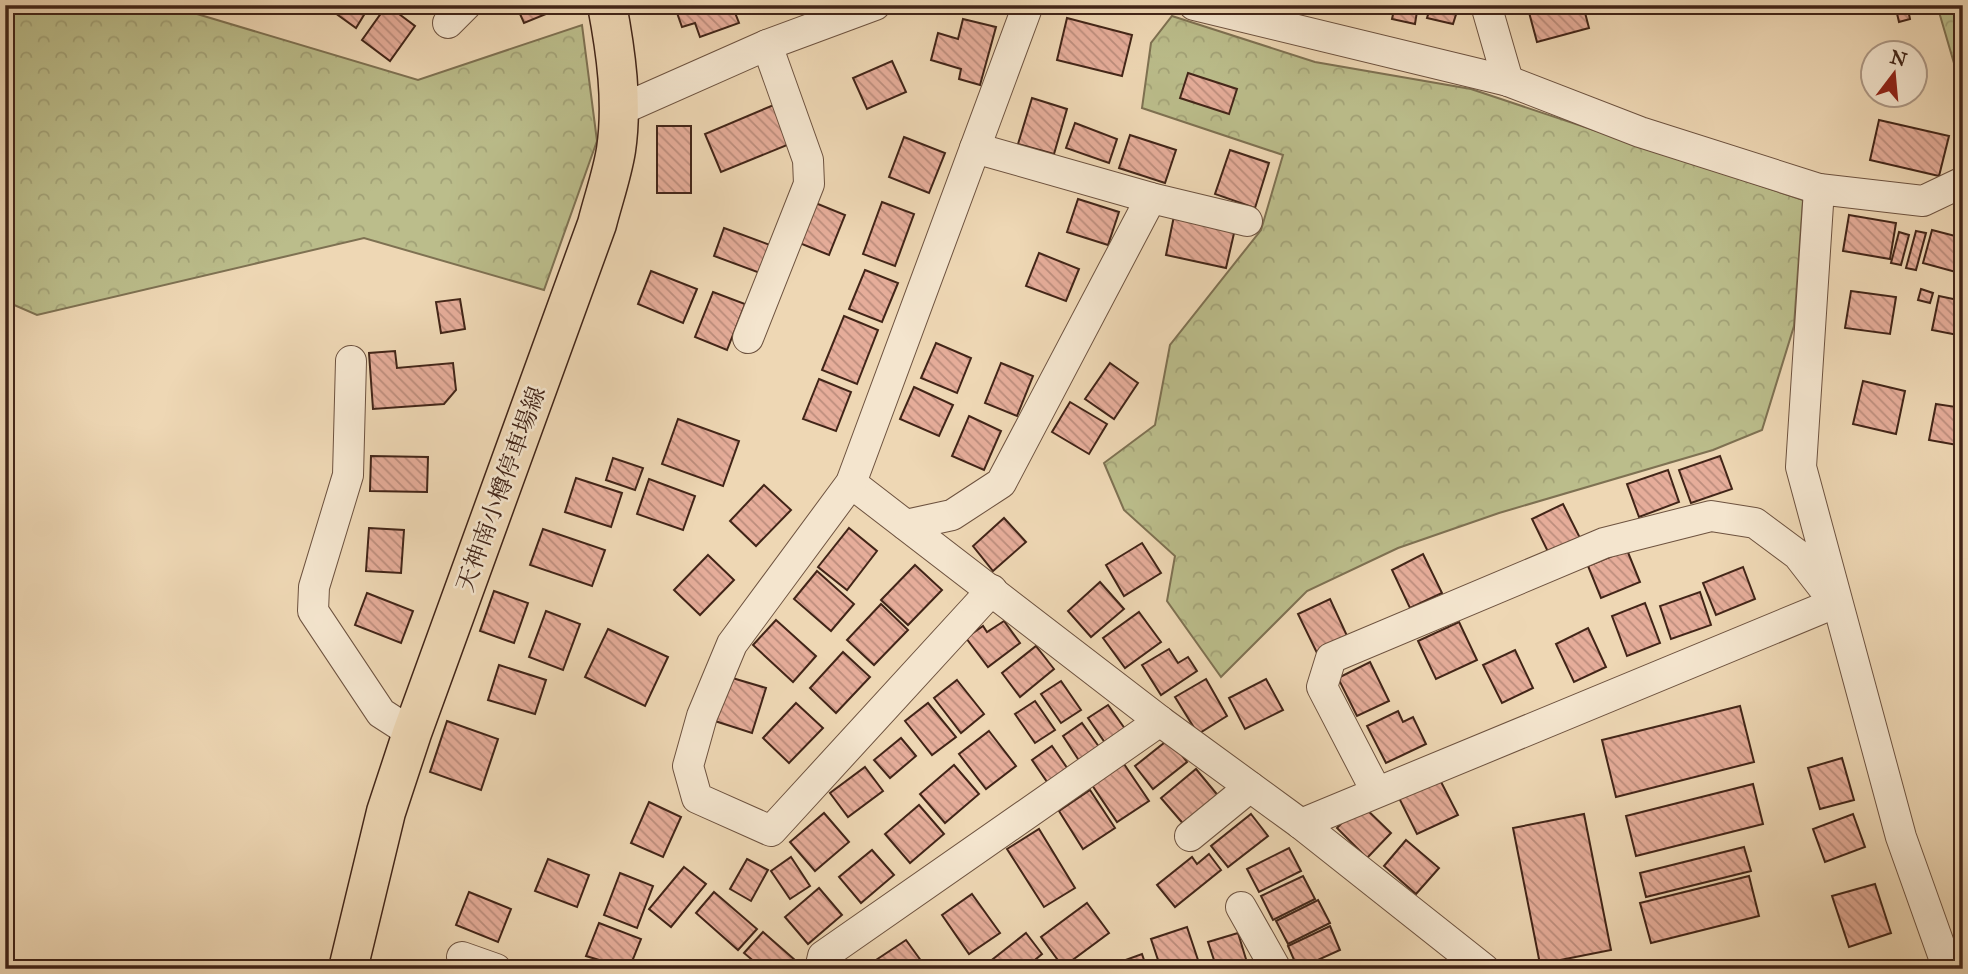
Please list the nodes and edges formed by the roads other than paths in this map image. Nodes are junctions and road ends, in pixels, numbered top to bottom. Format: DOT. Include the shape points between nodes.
graph roads {
  1 [pos="607,5"];
  2 [pos="875,5"];
  3 [pos="1028,5"];
  4 [pos="1194,5"];
  5 [pos="1486,5"];
  6 [pos="767,45"];
  7 [pos="1508,80"];
  8 [pos="618,111"];
  9 [pos="975,148"];
  10 [pos="1963,182"];
  11 [pos="1819,189"];
  12 [pos="1151,198"];
  13 [pos="1247,221"];
  14 [pos="748,338"];
  15 [pos="351,361"];
  16 [pos="851,483"];
  17 [pos="906,525"];
  18 [pos="992,590"];
  19 [pos="1835,603"];
  20 [pos="1160,721"];
  21 [pos="412,733"];
  22 [pos="1250,787"];
  23 [pos="1376,792"];
  24 [pos="1301,824"];
  25 [pos="1189,836"];
  26 [pos="1241,907"];
  27 [pos="462,957"];
  28 [pos="348,969"];
  29 [pos="496,969"];
  30 [pos="820,969"];
  31 [pos="1276,969"];
  32 [pos="1484,969"];
  33 [pos="1948,969"];
  1 -- 8 [label="main road, 天神南小樽停車場線" via="615,44"];
  2 -- 6 [label="street"];
  3 -- 9 [label="street"];
  4 -- 7 [label="street"];
  5 -- 7 [label="street"];
  6 -- 8 [label="street"];
  6 -- 14 [label="street" via="808,160 809,184"];
  7 -- 11 [label="street" via="1640,132"];
  8 -- 21 [label="main road, 天神南小樽停車場線" via="616,151 597,224"];
  9 -- 12 [label="street"];
  9 -- 16 [label="street"];
  10 -- 11 [label="street" via="1923,201"];
  11 -- 19 [label="street" via="1801,467"];
  12 -- 13 [label="street"];
  12 -- 17 [label="street" via="1001,483 953,515"];
  15 -- 21 [label="street" via="348,475 314,587 313,611 381,713"];
  16 -- 17 [label="street"];
  16 -- 18 [label="street" via="732,644 702,716 688,766 697,798 771,831"];
  17 -- 18 [label="street"];
  18 -- 20 [label="street"];
  19 -- 23 [label="street"];
  19 -- 23 [label="street" via="1798,555 1755,523 1711,516 1604,543 1331,658 1322,687"];
  19 -- 33 [label="street" via="1901,837"];
  20 -- 22 [label="street"];
  20 -- 30 [label="street" via="823,956"];
  21 -- 28 [label="main road, 天神南小樽停車場線" via="386,812"];
  22 -- 24 [label="street"];
  22 -- 25 [label="street"];
  23 -- 24 [label="street"];
  24 -- 32 [label="street"];
  26 -- 31 [label="street"];
  27 -- 29 [label="street"];
}
